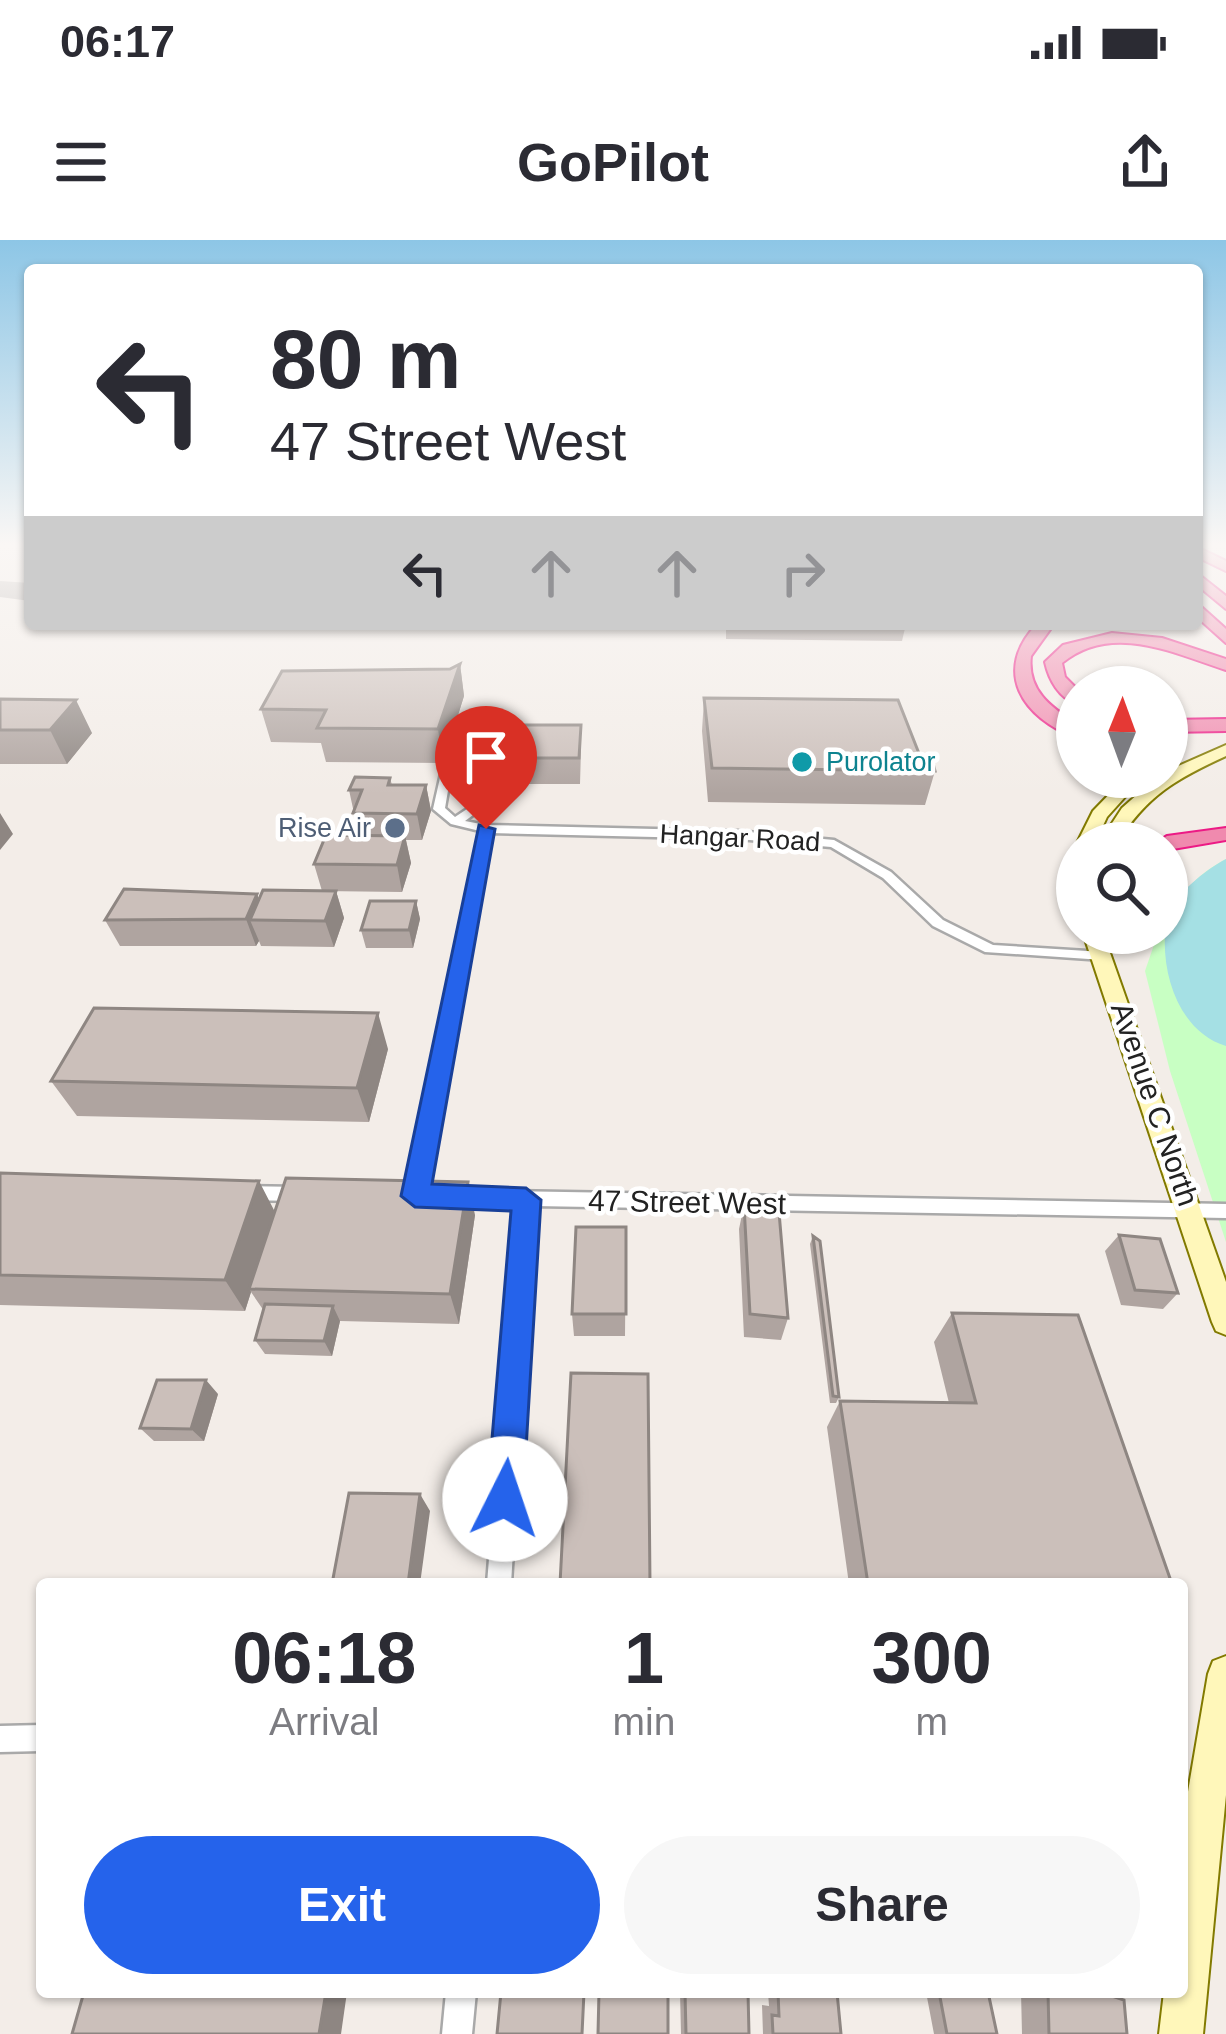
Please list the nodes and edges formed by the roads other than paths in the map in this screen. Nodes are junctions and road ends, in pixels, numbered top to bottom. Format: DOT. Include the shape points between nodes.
graph roads {
  1 [pos="1040,630"];
  2 [pos="1226,665"];
  3 [pos="1056,675"];
  4 [pos="1056,717"];
  5 [pos="1226,724"];
  6 [pos="1188,725"];
  7 [pos="1226,736"];
  8 [pos="1226,750"];
  9 [pos="1188,759"];
  10 [pos="1188,764"];
  11 [pos="1142,798"];
  12 [pos="455,822"];
  13 [pos="1123,822"];
  14 [pos="486,829"];
  15 [pos="1226,834"];
  16 [pos="1188,840"];
  17 [pos="1056,950"];
  18 [pos="1106,954"];
  19 [pos="232,1193"];
  20 [pos="324,1194"];
  21 [pos="392,1195"];
  22 [pos="415,1196"];
  23 [pos="526,1200"];
  24 [pos="1191,1210"];
  25 [pos="1226,1211"];
  26 [pos="1226,1322"];
  27 [pos="499,1578"];
  28 [pos="1226,1674"];
  29 [pos="36,1738"];
  30 [pos="0,1739"];
  31 [pos="1188,1954"];
  32 [pos="460,1998"];
  33 [pos="1184,1998"];
  34 [pos="457,2034"];
  35 [pos="1180,2034"];
  1 -- 4 [label="highway" via="1022,649 1020,671"];
  2 -- 3 [label="highway" via="1161,644 1080,644 1053,662"];
  5 -- 6 [label="highway"];
  7 -- 9 [label="main road"];
  8 -- 10 [label="main road"];
  11 -- 13 [label="main road"];
  12 -- 12 [label="street" via="475,809 483,774 469,763 446,771 439,809"];
  12 -- 14 [label="street, Hangar Road"];
  14 -- 17 [label="street, Hangar Road" via="834,844 874,866 938,923 990,949"];
  14 -- 22 [label="street"];
  15 -- 16 [label="highway"];
  18 -- 24 [label="main road, Avenue C North"];
  19 -- 20 [label="street"];
  21 -- 22 [label="street, 47 Street West"];
  22 -- 23 [label="street, 47 Street West"];
  23 -- 24 [label="street, 47 Street West"];
  23 -- 27 [label="street"];
  24 -- 25 [label="street, 47 Street West"];
  24 -- 26 [label="main road, Avenue C North"];
  28 -- 31 [label="main road"];
  29 -- 30 [label="street"];
  32 -- 34 [label="street"];
  33 -- 35 [label="main road"];
}
